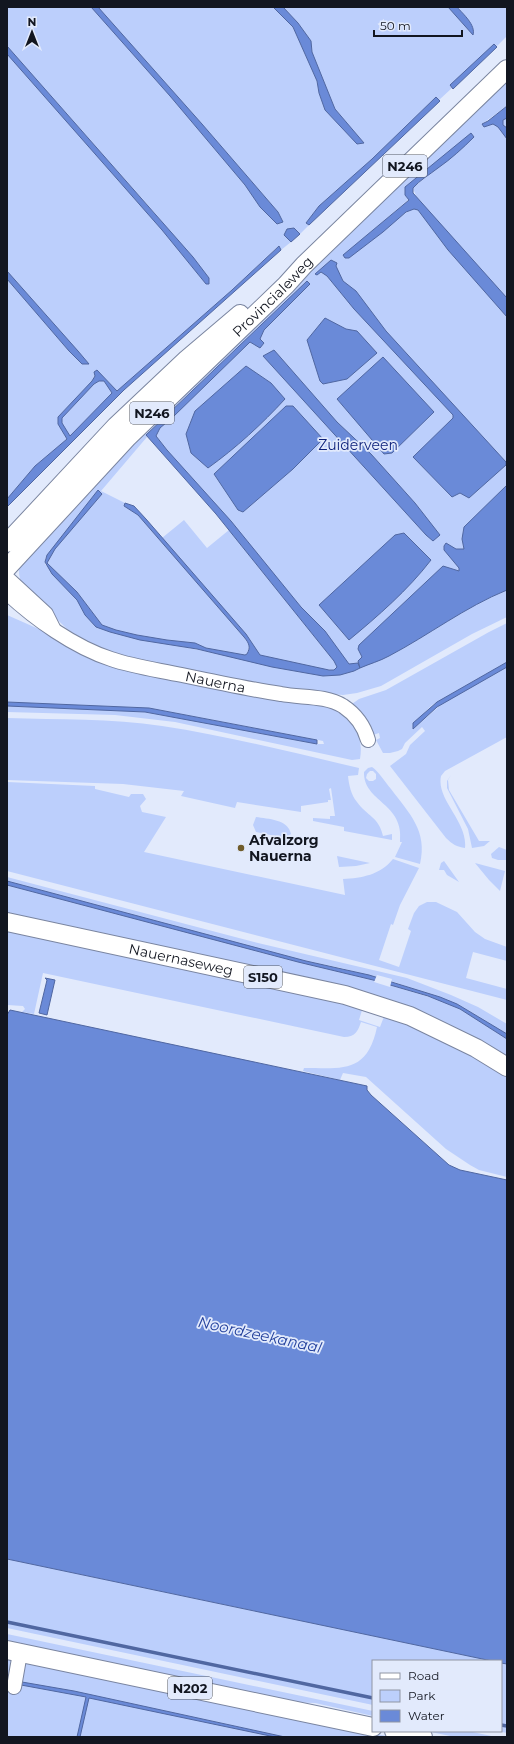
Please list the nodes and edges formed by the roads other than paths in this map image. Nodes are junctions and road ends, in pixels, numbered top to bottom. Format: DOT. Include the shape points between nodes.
graph roads {
  1 [pos="507,69"];
  2 [pos="304,265"];
  3 [pos="7,543"];
  4 [pos="7,568"];
  5 [pos="7,578"];
  6 [pos="7,593"];
  7 [pos="53,628"];
  8 [pos="368,740"];
  9 [pos="7,922"];
  10 [pos="507,1067"];
  11 [pos="13,1652"];
  12 [pos="14,1687"];
  13 [pos="372,1726"];
  14 [pos="399,1732"];
  15 [pos="423,1737"];
  1 -- 2 [label="main road, N246"];
  2 -- 3 [label="main road, Provincialeweg / N246" via="192,354 147,396"];
  2 -- 4 [label="main road, Provincialeweg / N246" via="128,437"];
  5 -- 7 [label="street, Nauerna" via="46,614"];
  6 -- 7 [label="street, Nauerna" via="38,620"];
  7 -- 8 [label="street, Nauerna" via="88,650 124,663 329,701 354,715"];
  9 -- 10 [label="main road, Nauernaseweg / S150" via="345,995 410,1016 476,1048"];
  11 -- 12 [label="street"];
  11 -- 13 [label="main road, N202"];
  14 -- 15 [label="main road"];
}
